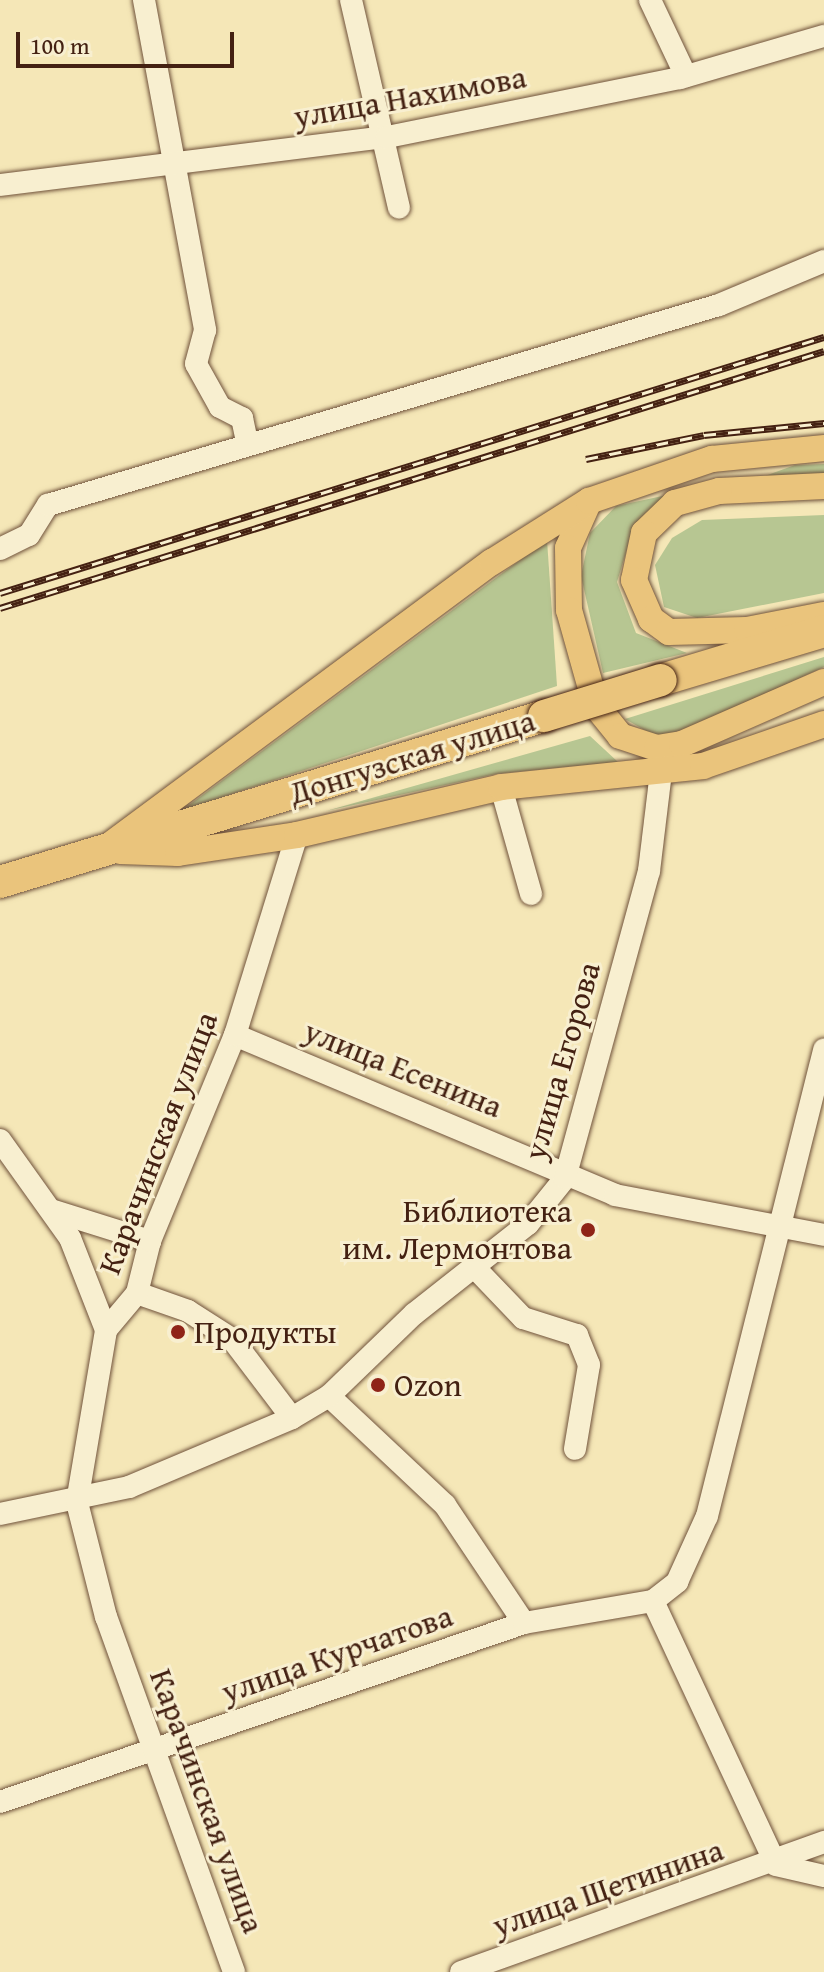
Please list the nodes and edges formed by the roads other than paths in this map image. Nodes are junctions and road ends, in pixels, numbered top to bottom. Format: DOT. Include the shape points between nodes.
graph roads {
  1 [pos="144,0"];
  2 [pos="351,0"];
  3 [pos="650,0"];
  4 [pos="822,42"];
  5 [pos="686,76"];
  6 [pos="387,137"];
  7 [pos="175,168"];
  8 [pos="0,185"];
  9 [pos="399,208"];
  10 [pos="824,261"];
  11 [pos="247,442"];
  12 [pos="824,448"];
  13 [pos="824,486"];
  14 [pos="589,501"];
  15 [pos="0,549"];
  16 [pos="824,615"];
  17 [pos="824,631"];
  18 [pos="824,682"];
  19 [pos="824,724"];
  20 [pos="661,772"];
  21 [pos="501,787"];
  22 [pos="297,835"];
  23 [pos="104,850"];
  24 [pos="0,882"];
  25 [pos="531,894"];
  26 [pos="235,1035"];
  27 [pos="824,1049"];
  28 [pos="0,1140"];
  29 [pos="565,1178"];
  30 [pos="54,1211"];
  31 [pos="775,1231"];
  32 [pos="824,1235"];
  33 [pos="150,1241"];
  34 [pos="476,1269"];
  35 [pos="137,1293"];
  36 [pos="106,1330"];
  37 [pos="329,1396"];
  38 [pos="292,1418"];
  39 [pos="575,1449"];
  40 [pos="77,1502"];
  41 [pos="0,1514"];
  42 [pos="653,1601"];
  43 [pos="524,1623"];
  44 [pos="156,1752"];
  45 [pos="0,1802"];
  46 [pos="824,1842"];
  47 [pos="776,1865"];
  48 [pos="824,1876"];
  49 [pos="234,1972"];
  50 [pos="461,1972"];
  1 -- 7 [label="street"];
  2 -- 6 [label="street"];
  3 -- 5 [label="street"];
  4 -- 5 [label="street, улица Нахимова"];
  5 -- 6 [label="street, улица Нахимова"];
  6 -- 7 [label="street, улица Нахимова"];
  6 -- 9 [label="street"];
  7 -- 8 [label="street, улица Нахимова"];
  7 -- 11 [label="street" via="205,330 196,364 220,407 242,418"];
  10 -- 11 [label="street" via="719,305"];
  11 -- 15 [label="street" via="48,505 29,535"];
  12 -- 14 [label="main road" via="712,459"];
  13 -- 16 [label="main road" via="719,491 675,503 644,533 634,580 651,619 669,632 695,636"];
  14 -- 18 [label="main road" via="568,548 569,610 596,706 620,736 657,748 682,744"];
  14 -- 23 [label="main road" via="492,562"];
  17 -- 23 [label="highway, Донгузская улица, bridge"];
  19 -- 20 [label="main road" via="703,766"];
  20 -- 21 [label="main road"];
  20 -- 29 [label="street, улица Егорова" via="649,871"];
  21 -- 22 [label="main road"];
  21 -- 25 [label="street"];
  22 -- 23 [label="main road" via="178,853"];
  22 -- 26 [label="street, Карачинская улица"];
  23 -- 24 [label="highway, Донгузская улица"];
  26 -- 29 [label="street, улица Есенина" via="515,1149"];
  26 -- 33 [label="street, Карачинская улица"];
  27 -- 31 [label="street"];
  28 -- 30 [label="street"];
  29 -- 31 [label="street, улица Есенина"];
  29 -- 34 [label="street, улица Егорова" via="528,1224"];
  30 -- 33 [label="street"];
  30 -- 36 [label="street" via="84,1265"];
  31 -- 32 [label="street, улица Есенина"];
  31 -- 42 [label="street" via="707,1516 677,1582"];
  33 -- 35 [label="street, Карачинская улица"];
  34 -- 37 [label="street, улица Егорова" via="414,1314"];
  34 -- 39 [label="street" via="523,1318 577,1335 589,1365"];
  35 -- 36 [label="street, Карачинская улица"];
  35 -- 38 [label="street" via="188,1311 232,1339"];
  36 -- 40 [label="street, Карачинская улица"];
  37 -- 38 [label="street, улица Егорова"];
  37 -- 43 [label="street" via="445,1505"];
  38 -- 40 [label="street, улица Егорова"];
  40 -- 41 [label="street, улица Егорова"];
  40 -- 44 [label="street, Карачинская улица" via="90,1566"];
  42 -- 43 [label="street, улица Курчатова"];
  42 -- 47 [label="street"];
  43 -- 44 [label="street, улица Курчатова"];
  44 -- 45 [label="street, улица Курчатова"];
  44 -- 49 [label="street, Карачинская улица"];
  46 -- 47 [label="street, улица Щетинина"];
  47 -- 48 [label="street"];
  47 -- 50 [label="street, улица Щетинина"];
}
